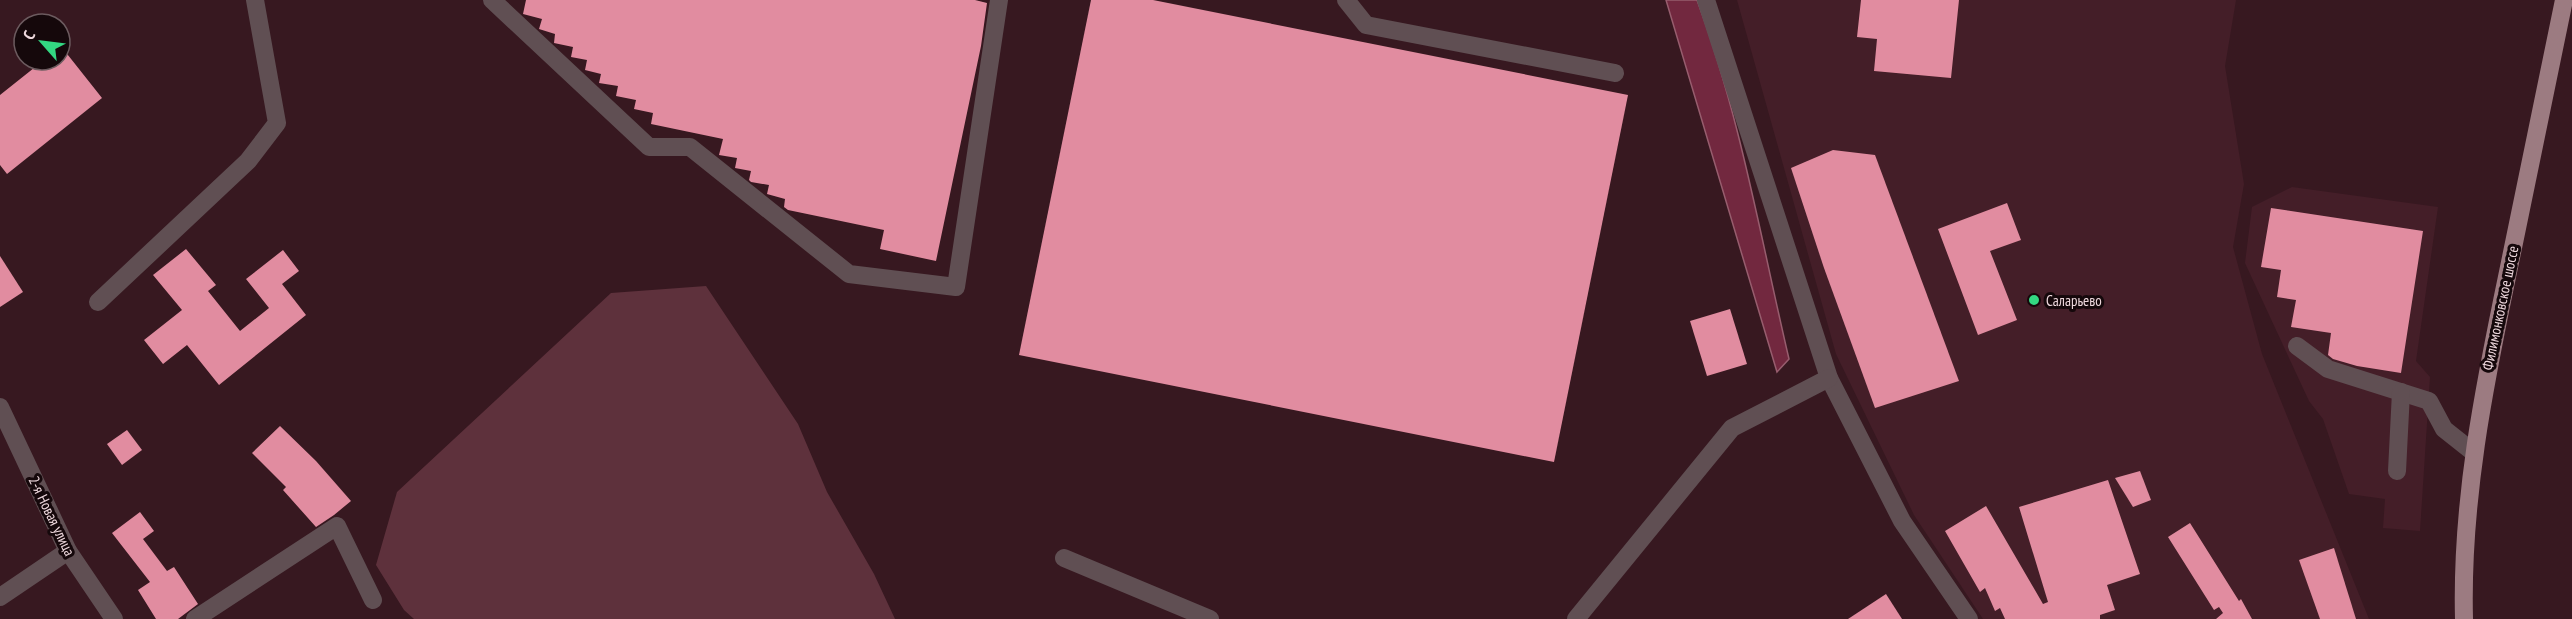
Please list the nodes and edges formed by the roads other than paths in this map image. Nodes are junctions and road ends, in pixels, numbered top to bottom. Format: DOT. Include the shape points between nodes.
graph roads {
  1 [pos="255,0"];
  2 [pos="492,0"];
  3 [pos="999,0"];
  4 [pos="1346,0"];
  5 [pos="1707,0"];
  6 [pos="2564,0"];
  7 [pos="1615,73"];
  8 [pos="98,302"];
  9 [pos="2296,346"];
  10 [pos="1829,378"];
  11 [pos="2401,392"];
  12 [pos="0,407"];
  13 [pos="2473,452"];
  14 [pos="2397,471"];
  15 [pos="68,551"];
  16 [pos="1064,558"];
  17 [pos="0,597"];
  18 [pos="373,600"];
  19 [pos="114,619"];
  20 [pos="195,619"];
  21 [pos="1210,619"];
  22 [pos="1576,619"];
  23 [pos="1969,619"];
  24 [pos="2464,619"];
  1 -- 8 [label="street" via="277,123 248,161"];
  2 -- 3 [label="street" via="649,147 690,147 849,274 956,287"];
  4 -- 7 [label="street" via="1366,26"];
  5 -- 10 [label="street"];
  6 -- 13 [label="main road, Филимонковское шоссе"];
  9 -- 11 [label="street" via="2328,369"];
  10 -- 22 [label="street" via="1732,428"];
  10 -- 23 [label="street" via="1902,521"];
  11 -- 13 [label="street" via="2428,401 2444,429"];
  11 -- 14 [label="street"];
  12 -- 15 [label="street, 2-я Новая улица"];
  13 -- 24 [label="main road, Филимонковское шоссе" via="2462,567"];
  15 -- 17 [label="street"];
  15 -- 19 [label="street, 2-я Новая улица"];
  16 -- 21 [label="street"];
  18 -- 20 [label="street" via="338,526"];
}
